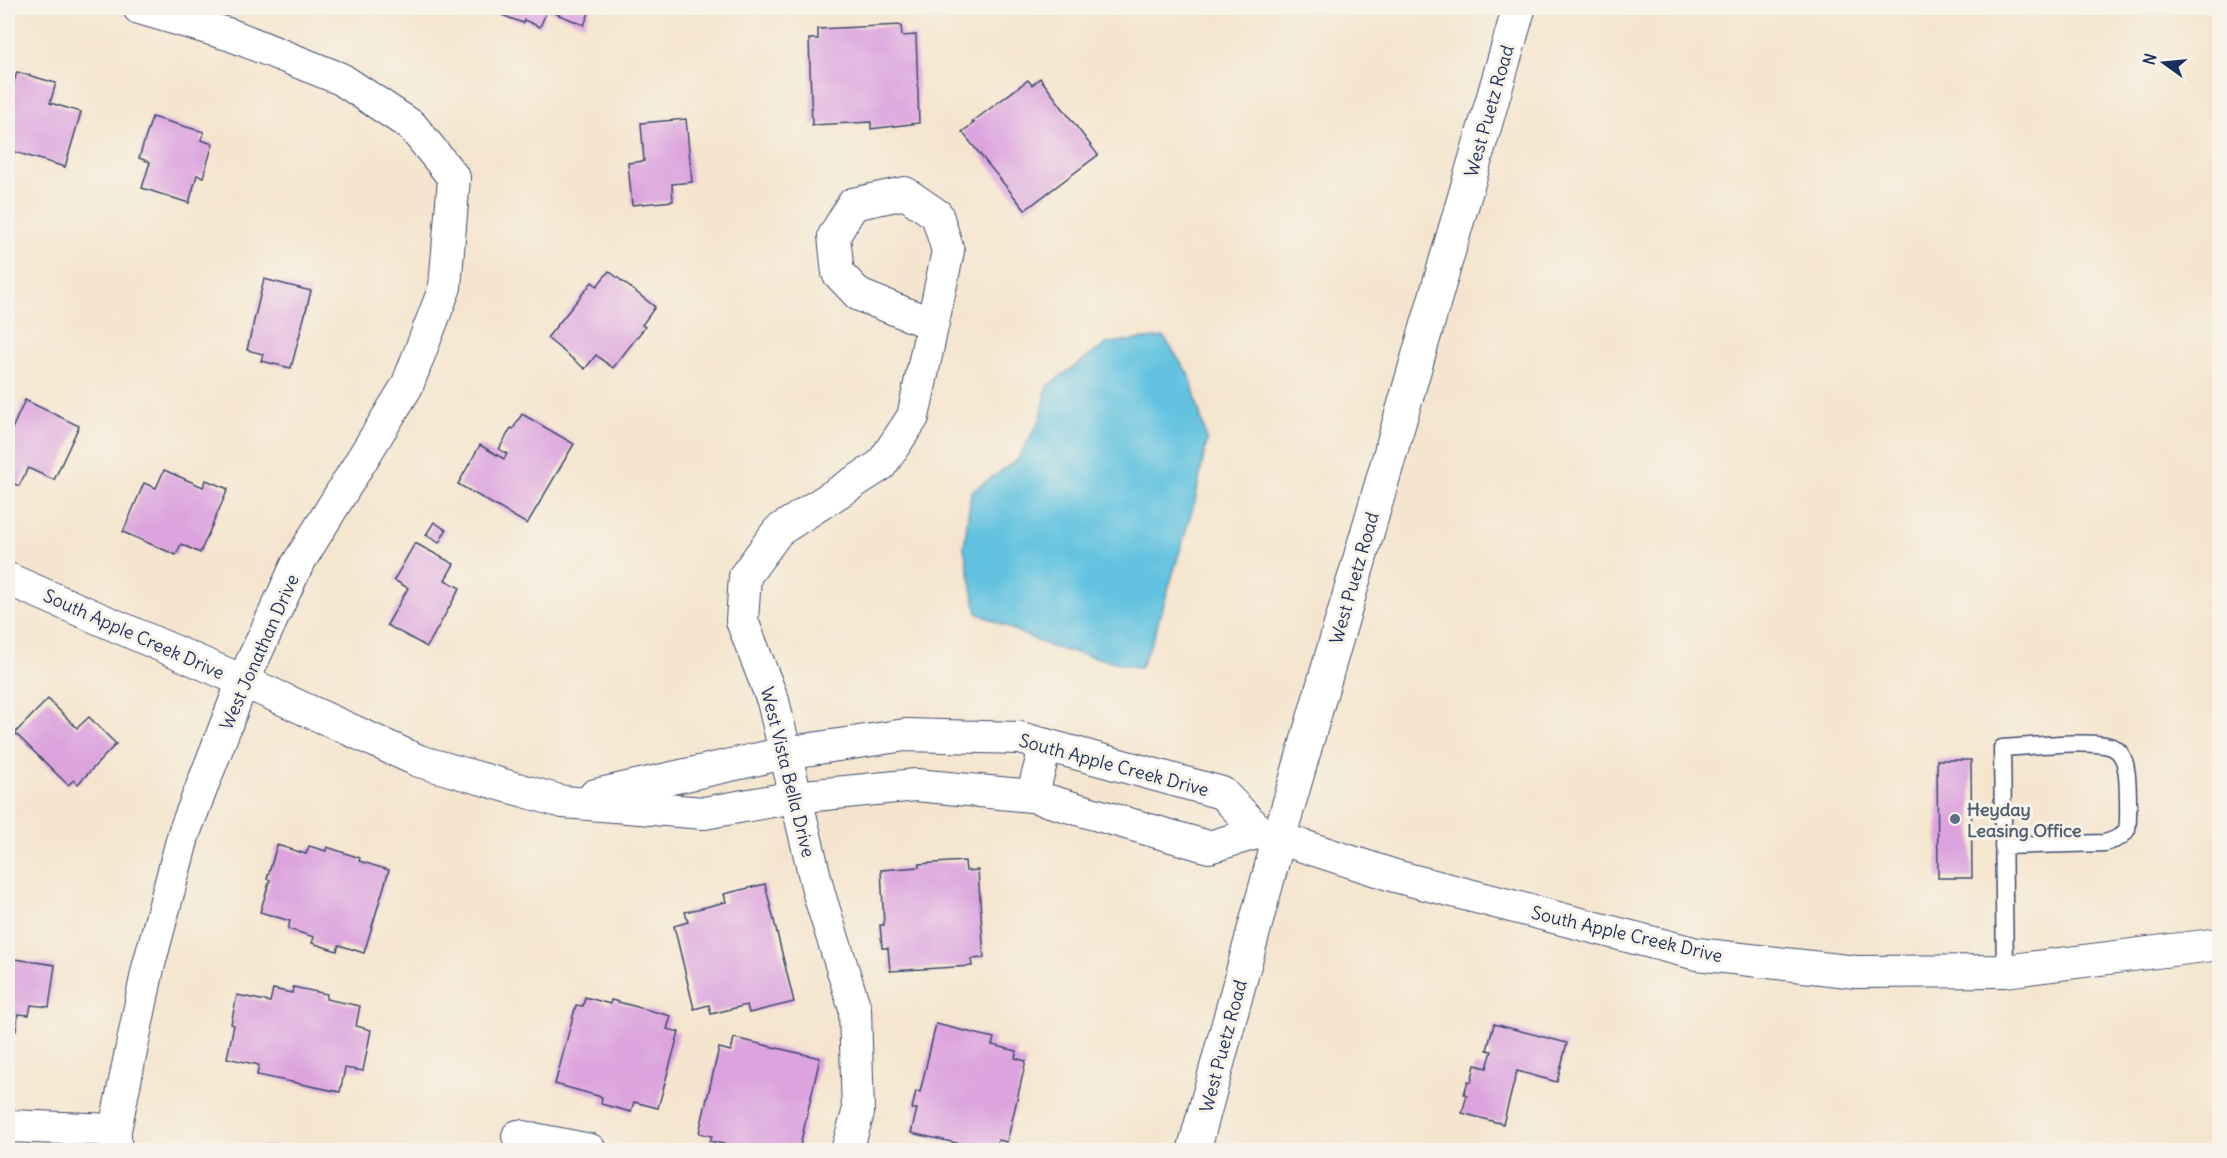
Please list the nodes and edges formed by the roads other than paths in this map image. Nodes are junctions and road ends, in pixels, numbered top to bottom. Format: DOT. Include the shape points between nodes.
graph roads {
  1 [pos="139,8"];
  2 [pos="1519,8"];
  3 [pos="932,324"];
  4 [pos="8,579"];
  5 [pos="243,681"];
  6 [pos="1046,745"];
  7 [pos="785,753"];
  8 [pos="1032,796"];
  9 [pos="795,797"];
  10 [pos="563,802"];
  11 [pos="1270,835"];
  12 [pos="2003,846"];
  13 [pos="2220,944"];
  14 [pos="2006,971"];
  15 [pos="8,1126"];
  16 [pos="519,1136"];
  17 [pos="115,1140"];
  18 [pos="590,1150"];
  19 [pos="847,1150"];
  20 [pos="1194,1150"];
  1 -- 5 [label="street, West Jonathan Drive" via="231,35 341,79 412,126 454,178 445,287 407,386 297,565"];
  2 -- 11 [label="street, West Puetz Road"];
  3 -- 7 [label="street, West Vista Bella Drive" via="913,417 881,465 778,531 745,576 742,621 773,701"];
  4 -- 5 [label="street, South Apple Creek Drive"];
  5 -- 10 [label="street, South Apple Creek Drive" via="419,761"];
  5 -- 17 [label="street, West Jonathan Drive" via="184,833 148,968"];
  6 -- 7 [label="street, South Apple Creek Drive" via="1020,738 905,735"];
  6 -- 8 [label="street"];
  6 -- 11 [label="street, South Apple Creek Drive" via="1222,793"];
  7 -- 9 [label="street, West Vista Bella Drive"];
  7 -- 10 [label="street, South Apple Creek Drive"];
  8 -- 9 [label="street, South Apple Creek Drive" via="916,785"];
  8 -- 11 [label="street, South Apple Creek Drive" via="1209,847"];
  9 -- 10 [label="street, South Apple Creek Drive" via="704,813"];
  9 -- 19 [label="street, West Vista Bella Drive" via="819,894 855,1009 858,1113"];
  11 -- 14 [label="street, South Apple Creek Drive" via="1395,876 1697,954 1856,972"];
  11 -- 20 [label="street, West Puetz Road"];
  12 -- 12 [label="lane" via="2105,843 2119,838 2127,828 2128,816 2127,770 2122,755 2113,747 2096,744 2002,748"];
  12 -- 14 [label="lane"];
  13 -- 14 [label="street, South Apple Creek Drive"];
  15 -- 17 [label="street"];
  16 -- 18 [label="street"];
}
